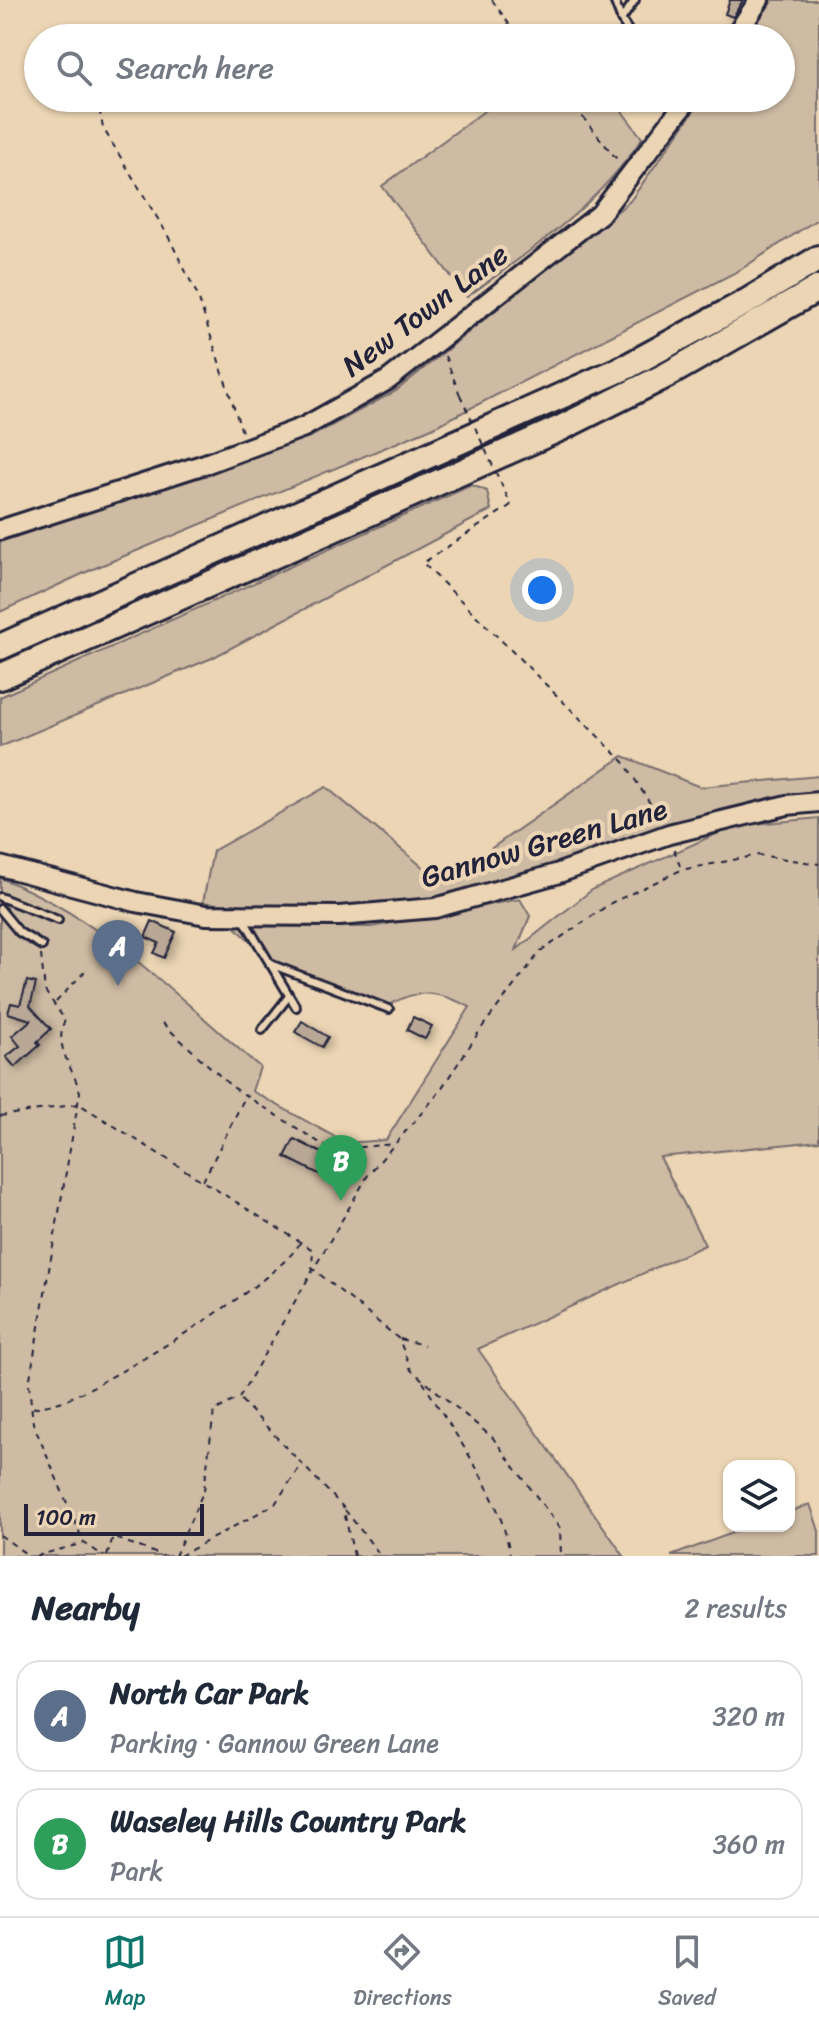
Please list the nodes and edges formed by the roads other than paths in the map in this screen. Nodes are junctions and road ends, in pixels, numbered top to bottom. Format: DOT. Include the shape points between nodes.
graph roads {
  1 [pos="614,0"];
  2 [pos="635,0"];
  3 [pos="759,0"];
  4 [pos="621,20"];
  5 [pos="624,24"];
  6 [pos="743,24"];
  7 [pos="677,112"];
  8 [pos="819,258"];
  9 [pos="819,288"];
  10 [pos="0,530"];
  11 [pos="0,647"];
  12 [pos="0,677"];
  13 [pos="819,802"];
  14 [pos="0,866"];
  15 [pos="0,897"];
  16 [pos="0,909"];
  17 [pos="243,917"];
  18 [pos="58,920"];
  19 [pos="42,946"];
  20 [pos="270,964"];
  21 [pos="289,996"];
  22 [pos="296,1007"];
  23 [pos="389,1009"];
  24 [pos="262,1030"];
  1 -- 4 [label="lane"];
  2 -- 4 [label="lane"];
  3 -- 6 [label="street"];
  4 -- 5 [label="lane"];
  7 -- 10 [label="street, New Town Lane" via="600,214 374,388 304,427 248,449"];
  8 -- 11 [label="highway" via="628,366"];
  9 -- 12 [label="highway" via="561,428"];
  13 -- 17 [label="street, Gannow Green Lane" via="669,834 556,874 435,908"];
  14 -- 17 [label="street, Gannow Green Lane" via="136,902"];
  15 -- 18 [label="lane"];
  16 -- 19 [label="lane" via="19,932"];
  17 -- 20 [label="lane"];
  20 -- 21 [label="lane"];
  20 -- 23 [label="lane"];
  21 -- 22 [label="lane"];
  21 -- 24 [label="lane"];
}
